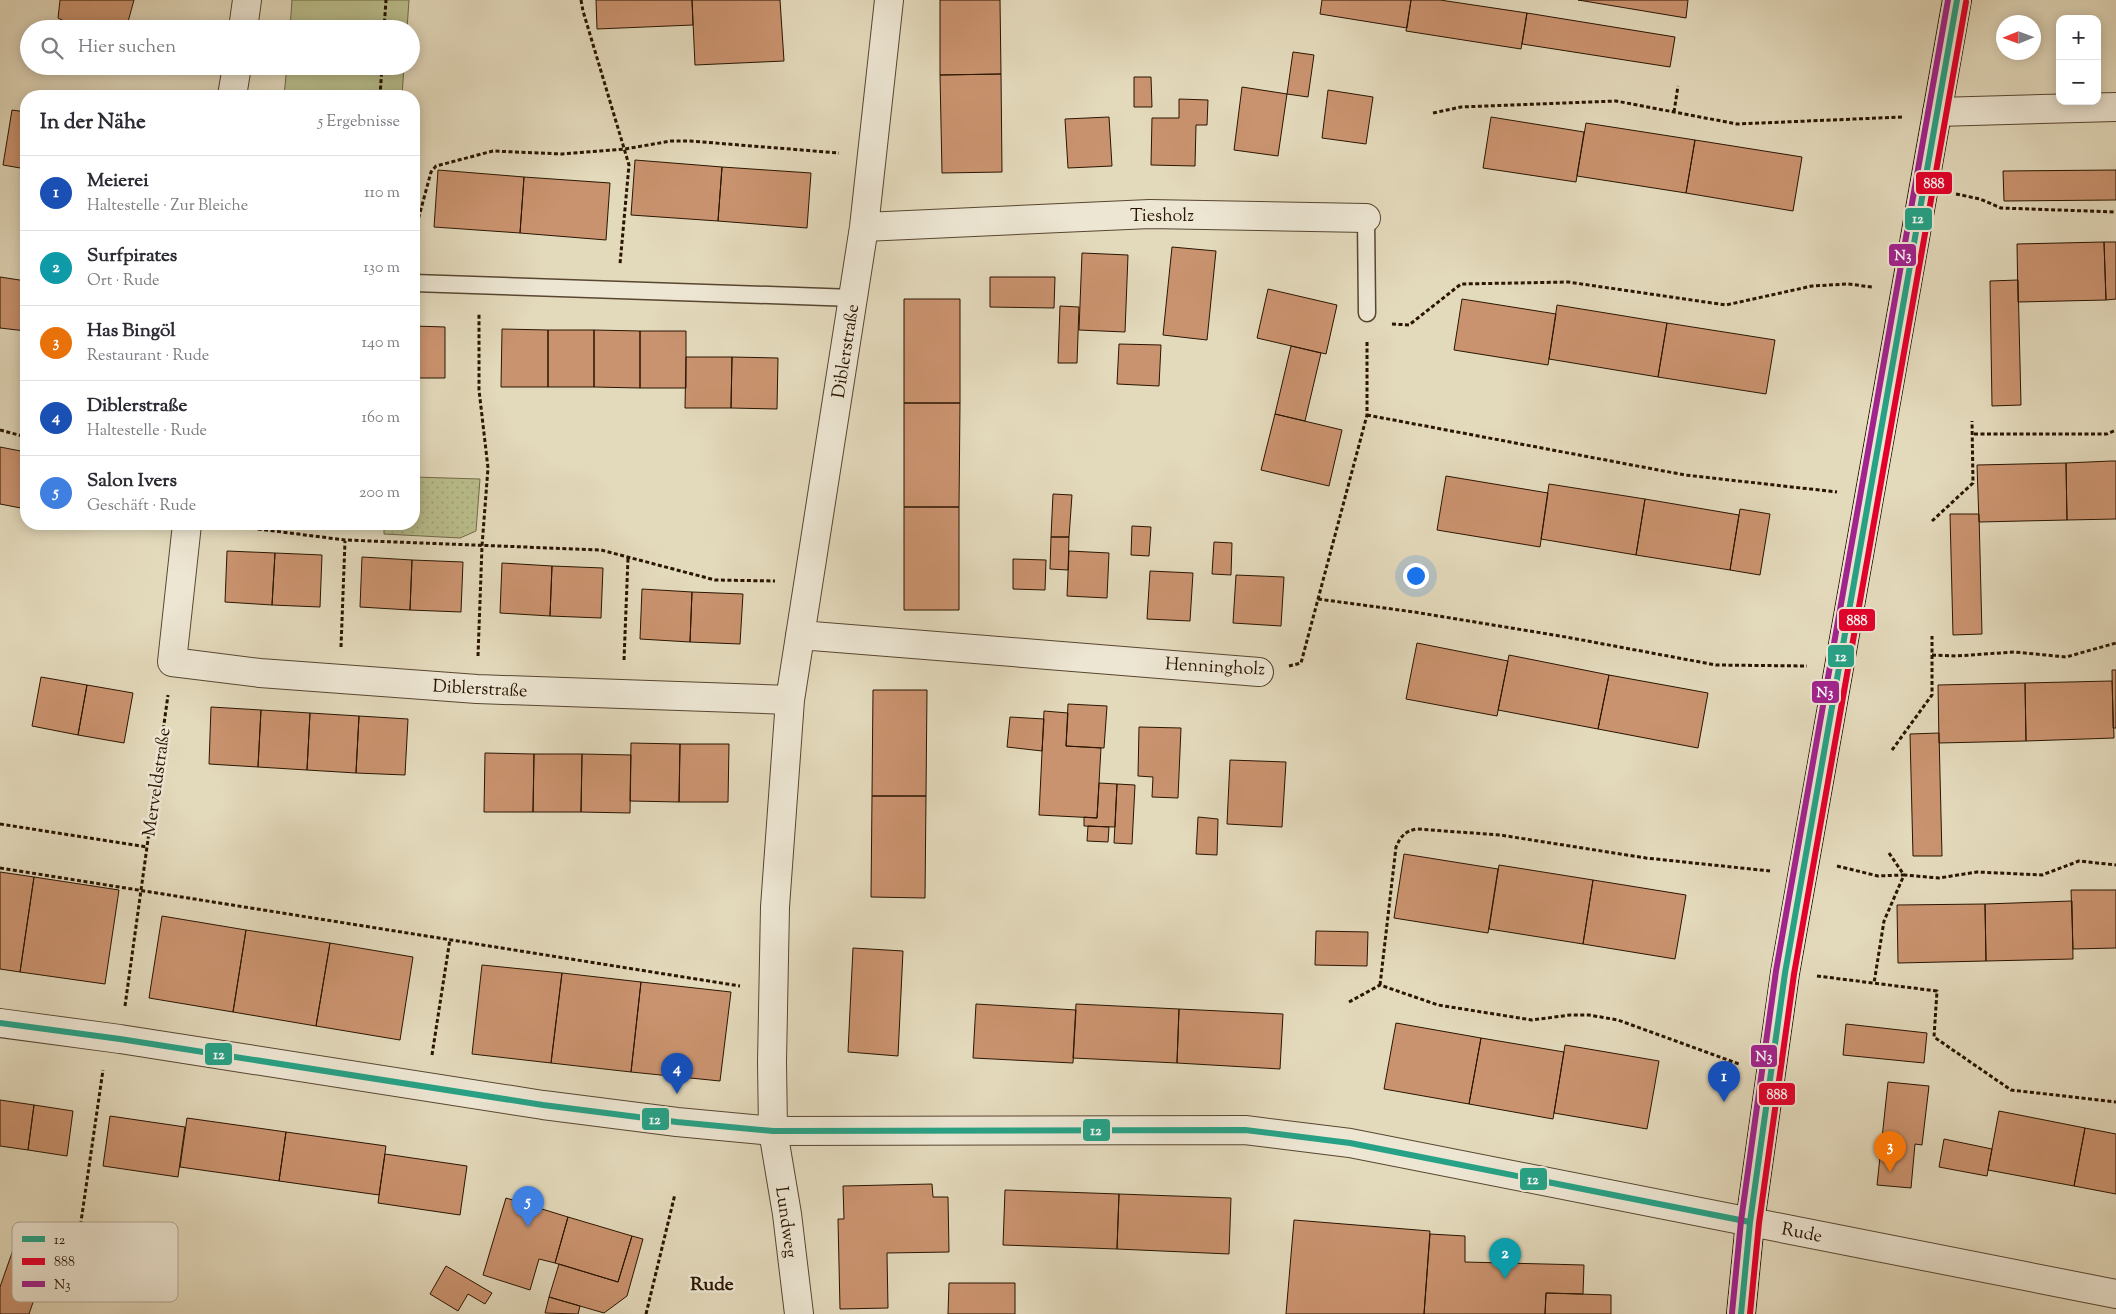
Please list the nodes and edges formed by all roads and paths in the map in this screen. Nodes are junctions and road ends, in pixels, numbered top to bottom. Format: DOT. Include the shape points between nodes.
graph roads {
  1 [pos="247,0"];
  2 [pos="386,0"];
  3 [pos="581,0"];
  4 [pos="889,0"];
  5 [pos="1957,0"];
  6 [pos="244,20"];
  7 [pos="385,20"];
  8 [pos="236,75"];
  9 [pos="381,75"];
  10 [pos="1678,86"];
  11 [pos="233,90"];
  12 [pos="380,90"];
  13 [pos="2116,107"];
  14 [pos="1674,112"];
  15 [pos="1937,112"];
  16 [pos="1433,114"];
  17 [pos="625,149"];
  18 [pos="872,156"];
  19 [pos="1924,188"];
  20 [pos="2116,212"];
  21 [pos="420,213"];
  22 [pos="1366,218"];
  23 [pos="864,227"];
  24 [pos="420,283"];
  25 [pos="479,284"];
  26 [pos="618,289"];
  27 [pos="1905,291"];
  28 [pos="854,298"];
  29 [pos="1367,318"];
  30 [pos="1367,415"];
  31 [pos="1972,420"];
  32 [pos="0,430"];
  33 [pos="2116,430"];
  34 [pos="1974,434"];
  35 [pos="20,435"];
  36 [pos="1869,495"];
  37 [pos="1932,521"];
  38 [pos="186,530"];
  39 [pos="265,530"];
  40 [pos="345,540"];
  41 [pos="482,546"];
  42 [pos="628,558"];
  43 [pos="808,582"];
  44 [pos="1318,599"];
  45 [pos="800,635"];
  46 [pos="1932,636"];
  47 [pos="2116,643"];
  48 [pos="1932,655"];
  49 [pos="172,662"];
  50 [pos="1839,667"];
  51 [pos="1259,672"];
  52 [pos="340,680"];
  53 [pos="477,689"];
  54 [pos="622,694"];
  55 [pos="790,700"];
  56 [pos="1892,750"];
  57 [pos="0,824"];
  58 [pos="147,846"];
  59 [pos="1889,853"];
  60 [pos="1832,865"];
  61 [pos="2116,865"];
  62 [pos="0,868"];
  63 [pos="1802,874"];
  64 [pos="1904,875"];
  65 [pos="141,889"];
  66 [pos="450,939"];
  67 [pos="1785,973"];
  68 [pos="1874,983"];
  69 [pos="1380,985"];
  70 [pos="773,991"];
  71 [pos="1349,1002"];
  72 [pos="0,1023"];
  73 [pos="120,1039"];
  74 [pos="1770,1076"];
  75 [pos="427,1087"];
  76 [pos="2116,1102"];
  77 [pos="773,1131"];
  78 [pos="675,1194"];
  79 [pos="81,1222"];
  80 [pos="1750,1222"];
  81 [pos="2116,1294"];
  82 [pos="646,1314"];
  83 [pos="799,1314"];
  84 [pos="1741,1314"];
  1 -- 6 [label="street"];
  2 -- 7 [label="path"];
  3 -- 17 [label="path"];
  4 -- 18 [label="street, Diblerstraße"];
  5 -- 15 [label="street"];
  8 -- 11 [label="street"];
  9 -- 12 [label="path"];
  10 -- 14 [label="path"];
  13 -- 15 [label="street"];
  14 -- 15 [label="path" via="1737,124 1889,119"];
  14 -- 16 [label="path" via="1616,101 1461,107"];
  15 -- 19 [label="street"];
  17 -- 18 [label="path" via="690,141"];
  17 -- 21 [label="path" via="562,154 493,151 436,166 431,172"];
  17 -- 26 [label="path" via="629,166"];
  18 -- 23 [label="street, Diblerstraße"];
  19 -- 20 [label="path" via="1980,199 2001,208"];
  19 -- 27 [label="street"];
  22 -- 23 [label="street, Tiesholz" via="1150,214"];
  22 -- 29 [label="lane, Tiesholz"];
  23 -- 28 [label="street, Diblerstraße"];
  24 -- 25 [label="lane"];
  25 -- 26 [label="lane"];
  25 -- 41 [label="path" via="480,390 488,468"];
  26 -- 28 [label="lane"];
  27 -- 29 [label="path" via="1848,284 1812,286 1726,305 1568,282 1461,284 1409,325"];
  27 -- 36 [label="street"];
  28 -- 43 [label="street, Diblerstraße"];
  29 -- 30 [label="path, Henningholz"];
  30 -- 36 [label="path" via="1685,475"];
  30 -- 44 [label="path, Henningholz"];
  31 -- 34 [label="path"];
  32 -- 35 [label="path"];
  33 -- 34 [label="path" via="2107,434"];
  34 -- 37 [label="path" via="1973,483"];
  36 -- 50 [label="street"];
  38 -- 49 [label="street"];
  39 -- 40 [label="path"];
  40 -- 41 [label="path"];
  40 -- 52 [label="path"];
  41 -- 42 [label="path" via="601,550"];
  41 -- 53 [label="path"];
  42 -- 43 [label="path" via="715,580"];
  42 -- 54 [label="path"];
  43 -- 45 [label="street, Diblerstraße"];
  44 -- 50 [label="path" via="1490,624 1716,665"];
  44 -- 51 [label="path, Henningholz" via="1301,663"];
  45 -- 51 [label="street, Henningholz"];
  45 -- 55 [label="street, Diblerstraße"];
  46 -- 48 [label="path"];
  47 -- 48 [label="path" via="2066,657 2014,652"];
  48 -- 56 [label="path" via="1932,695"];
  49 -- 52 [label="street, Diblerstraße"];
  49 -- 58 [label="path, Merveldstraße"];
  50 -- 63 [label="street"];
  52 -- 53 [label="street, Diblerstraße"];
  53 -- 54 [label="street, Diblerstraße"];
  54 -- 55 [label="street, Diblerstraße"];
  55 -- 70 [label="street, Diblerstraße" via="775,907"];
  57 -- 58 [label="path"];
  58 -- 65 [label="path, Merveldstraße"];
  59 -- 64 [label="path"];
  60 -- 64 [label="path" via="1878,876"];
  61 -- 64 [label="path" via="2079,861 2042,875 1977,872 1939,878"];
  62 -- 65 [label="path"];
  63 -- 67 [label="street"];
  63 -- 69 [label="path" via="1646,858 1500,835 1407,831 1396,847"];
  64 -- 68 [label="path" via="1884,920"];
  65 -- 66 [label="path"];
  65 -- 73 [label="path, Merveldstraße"];
  66 -- 70 [label="path"];
  66 -- 75 [label="path"];
  67 -- 68 [label="path"];
  67 -- 74 [label="street"];
  68 -- 76 [label="path" via="1937,990 1934,1037 2011,1090"];
  69 -- 71 [label="path"];
  69 -- 74 [label="path" via="1438,1005 1532,1020 1589,1015 1618,1020"];
  70 -- 77 [label="street, Diblerstraße"];
  72 -- 73 [label="street, Rude"];
  73 -- 75 [label="street, Rude"];
  73 -- 79 [label="path" via="101,1073"];
  74 -- 80 [label="street"];
  75 -- 77 [label="street, Rude" via="543,1105"];
  77 -- 80 [label="street, Rude" via="1245,1130 1350,1143"];
  77 -- 83 [label="street, Lundweg"];
  78 -- 82 [label="path"];
  80 -- 81 [label="street, Rude"];
  80 -- 84 [label="street"];
}
